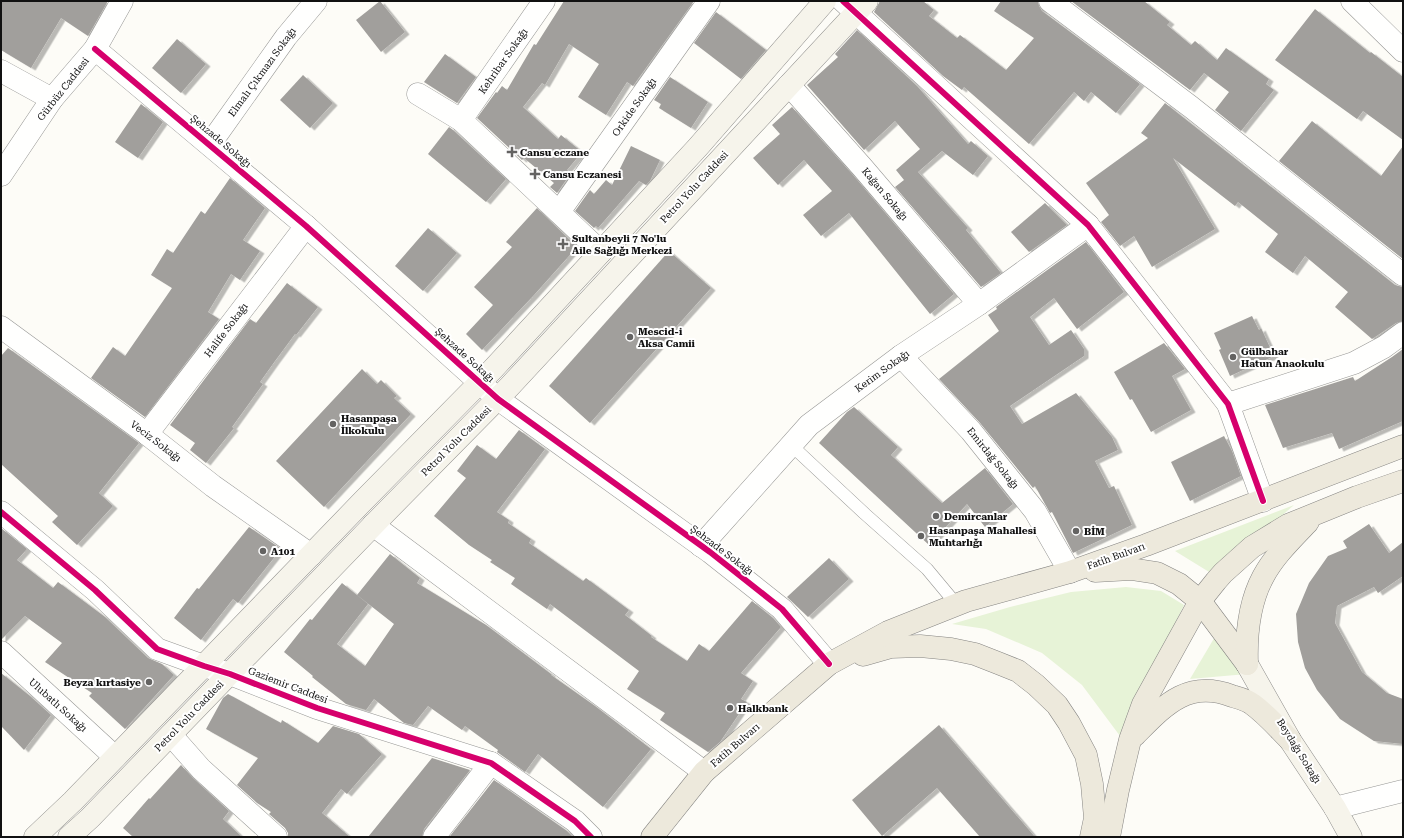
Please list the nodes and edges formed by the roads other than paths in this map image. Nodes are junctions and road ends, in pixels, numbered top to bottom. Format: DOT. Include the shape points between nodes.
graph roads {
  1 [pos="122,1"];
  2 [pos="316,1"];
  3 [pos="544,1"];
  4 [pos="709,1"];
  5 [pos="826,1"];
  6 [pos="1050,1"];
  7 [pos="1352,1"];
  8 [pos="856,5"];
  9 [pos="95,49"];
  10 [pos="1403,51"];
  11 [pos="1,71"];
  12 [pos="788,85"];
  13 [pos="418,94"];
  14 [pos="52,99"];
  15 [pos="461,120"];
  16 [pos="210,144"];
  17 [pos="1,175"];
  18 [pos="559,212"];
  19 [pos="1088,225"];
  20 [pos="306,226"];
  21 [pos="601,252"];
  22 [pos="1403,275"];
  23 [pos="979,304"];
  24 [pos="1,326"];
  25 [pos="1403,333"];
  26 [pos="901,356"];
  27 [pos="480,383"];
  28 [pos="498,399"];
  29 [pos="1228,404"];
  30 [pos="147,434"];
  31 [pos="791,445"];
  32 [pos="1403,446"];
  33 [pos="1403,481"];
  34 [pos="1263,500"];
  35 [pos="1,512"];
  36 [pos="1314,515"];
  37 [pos="372,526"];
  38 [pos="701,546"];
  39 [pos="311,555"];
  40 [pos="1070,572"];
  41 [pos="1200,601"];
  42 [pos="958,605"];
  43 [pos="1,652"];
  44 [pos="829,664"];
  45 [pos="1247,664"];
  46 [pos="204,666"];
  47 [pos="230,674"];
  48 [pos="171,735"];
  49 [pos="1130,740"];
  50 [pos="1290,740"];
  51 [pos="115,758"];
  52 [pos="491,763"];
  53 [pos="704,772"];
  54 [pos="1403,791"];
  55 [pos="1335,808"];
  56 [pos="36,837"];
  57 [pos="69,837"];
  58 [pos="276,837"];
  59 [pos="434,837"];
  60 [pos="591,837"];
  61 [pos="652,837"];
  62 [pos="1091,837"];
  63 [pos="1109,837"];
  64 [pos="1351,837"];
  1 -- 9 [label="street, Gürbüz Caddesi"];
  2 -- 16 [label="street, Elmalı Çıkmazı Sokağı" via="286,37"];
  3 -- 15 [label="street, Kehribar Sokağı"];
  4 -- 18 [label="street, Orkide Sokağı"];
  5 -- 21 [label="main road" via="698,147"];
  6 -- 22 [label="street" via="1192,107"];
  7 -- 10 [label="street"];
  8 -- 12 [label="main road, Petrol Yolu Caddesi"];
  8 -- 19 [label="street"];
  9 -- 14 [label="street, Gürbüz Caddesi"];
  9 -- 16 [label="street, Şehzade Sokağı"];
  11 -- 14 [label="street"];
  12 -- 23 [label="street, Kağan Sokağı"];
  12 -- 28 [label="main road, Petrol Yolu Caddesi"];
  13 -- 15 [label="street"];
  14 -- 17 [label="street, Gürbüz Caddesi"];
  15 -- 18 [label="street"];
  16 -- 20 [label="street, Şehzade Sokağı"];
  18 -- 21 [label="street"];
  19 -- 23 [label="street, Kerim Sokağı"];
  19 -- 29 [label="street"];
  20 -- 27 [label="street, Şehzade Sokağı"];
  20 -- 30 [label="street, Halife Sokağı"];
  21 -- 27 [label="main road"];
  23 -- 26 [label="street, Kerim Sokağı"];
  24 -- 30 [label="street, Veciz Sokağı"];
  25 -- 29 [label="street" via="1354,363"];
  26 -- 31 [label="street, Kerim Sokağı" via="809,425"];
  26 -- 40 [label="street, Emirdağ Sokağı" via="971,431 1036,511"];
  27 -- 28 [label="street, Şehzade Sokağı"];
  27 -- 39 [label="main road"];
  28 -- 37 [label="main road, Petrol Yolu Caddesi"];
  28 -- 38 [label="street, Şehzade Sokağı"];
  29 -- 34 [label="street"];
  30 -- 39 [label="street, Veciz Sokağı" via="213,486"];
  31 -- 38 [label="street, Kerim Sokağı"];
  31 -- 42 [label="lane" via="926,569"];
  32 -- 34 [label="main road, Fatih Bulvarı"];
  33 -- 36 [label="main road"];
  34 -- 40 [label="main road, Fatih Bulvarı"];
  35 -- 46 [label="street, Gaziemir Caddesi" via="95,590 158,649"];
  36 -- 41 [label="main road" via="1288,525 1252,547 1223,573"];
  36 -- 45 [label="main road" via="1275,559 1263,577 1248,626"];
  37 -- 47 [label="main road, Petrol Yolu Caddesi"];
  37 -- 53 [label="street"];
  38 -- 44 [label="street, Şehzade Sokağı" via="782,610"];
  39 -- 46 [label="main road"];
  40 -- 41 [label="main road" via="1131,568 1158,573 1179,584"];
  40 -- 42 [label="main road, Fatih Bulvarı"];
  41 -- 45 [label="main road"];
  41 -- 49 [label="main road" via="1143,704"];
  42 -- 44 [label="main road, Fatih Bulvarı" via="888,632"];
  43 -- 51 [label="street, Ulubatlı Sokağı"];
  44 -- 53 [label="main road, Fatih Bulvarı"];
  44 -- 62 [label="main road, Fatih Bulvarı" via="891,647 920,646 975,654 1018,671 1057,705 1086,755 1095,818"];
  45 -- 50 [label="main road, Beydağı Sokağı"];
  46 -- 47 [label="street, Gaziemir Caddesi"];
  46 -- 51 [label="main road"];
  47 -- 48 [label="main road, Petrol Yolu Caddesi"];
  47 -- 52 [label="street, Gaziemir Caddesi" via="317,708"];
  48 -- 57 [label="main road, Petrol Yolu Caddesi"];
  48 -- 58 [label="street" via="201,769"];
  49 -- 50 [label="main road" via="1162,708 1179,697 1201,690 1221,692 1251,703"];
  49 -- 63 [label="main road"];
  50 -- 55 [label="main road, Beydağı Sokağı"];
  51 -- 56 [label="main road"];
  52 -- 59 [label="street"];
  52 -- 60 [label="street, Gaziemir Caddesi" via="575,821"];
  53 -- 61 [label="main road, Fatih Bulvarı"];
  54 -- 55 [label="street"];
  55 -- 64 [label="main road, Beydağı Sokağı"];
}
